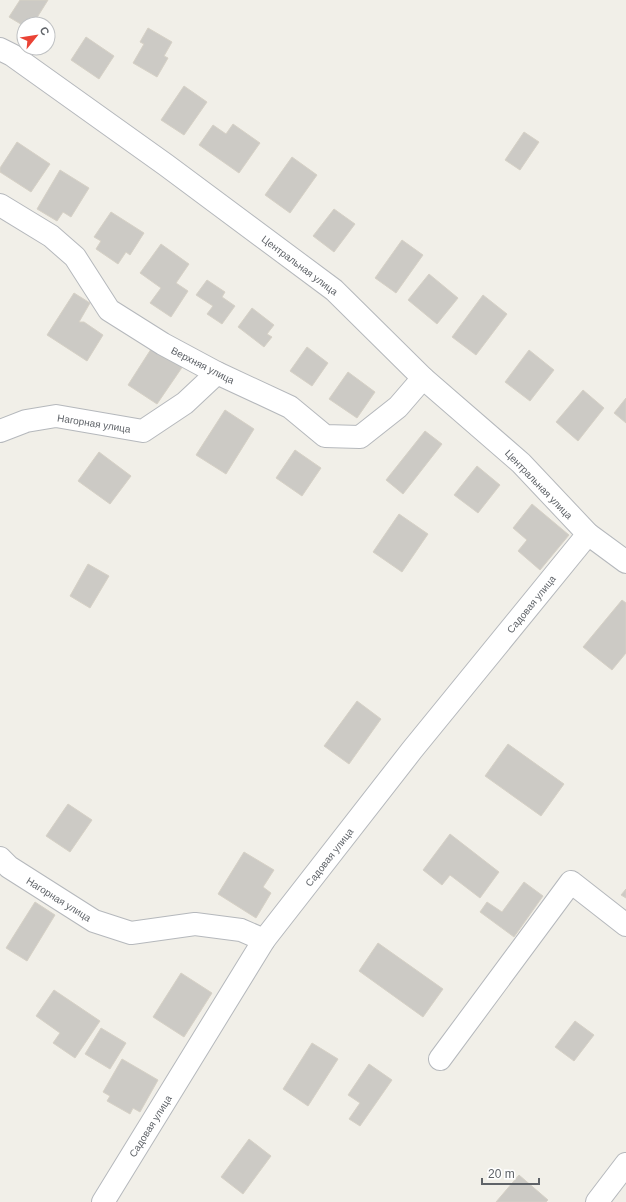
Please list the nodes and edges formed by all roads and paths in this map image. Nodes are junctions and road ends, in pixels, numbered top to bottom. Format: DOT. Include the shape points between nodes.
graph roads {
  1 [pos="0,49"];
  2 [pos="0,205"];
  3 [pos="217,373"];
  4 [pos="423,378"];
  5 [pos="0,431"];
  6 [pos="588,534"];
  7 [pos="626,562"];
  8 [pos="0,858"];
  9 [pos="626,925"];
  10 [pos="264,940"];
  11 [pos="440,1059"];
  12 [pos="626,1164"];
  13 [pos="103,1202"];
  14 [pos="597,1202"];
  1 -- 4 [label="street, Центральная улица" via="166,165 334,290"];
  2 -- 3 [label="street, Верхняя улица" via="51,236 76,257 108,310"];
  3 -- 4 [label="street, Верхняя улица" via="290,407 325,436 360,437 398,407"];
  3 -- 5 [label="street, Нагорная улица" via="185,403 143,431 56,416 26,421"];
  4 -- 6 [label="street, Центральная улица" via="521,463"];
  6 -- 7 [label="street, Центральная улица"];
  6 -- 10 [label="street, Садовая улица" via="412,750"];
  8 -- 10 [label="street, Нагорная улица" via="9,867 94,921 131,933 195,924 241,930"];
  9 -- 11 [label="street" via="571,882"];
  10 -- 13 [label="street, Садовая улица"];
  12 -- 14 [label="street"];
}
